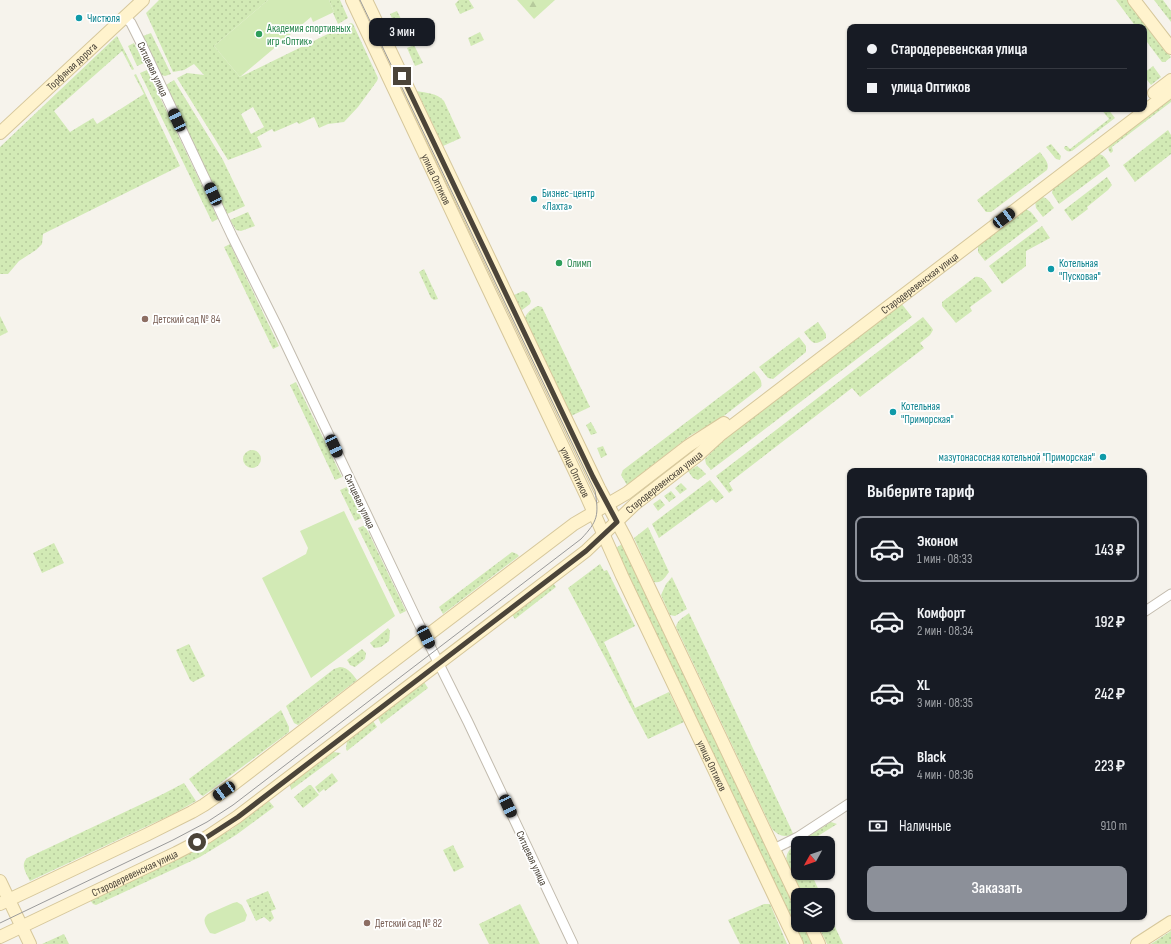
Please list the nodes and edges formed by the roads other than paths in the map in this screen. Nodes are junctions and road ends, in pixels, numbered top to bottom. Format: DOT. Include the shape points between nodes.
graph roads {
  1 [pos="143,0"];
  2 [pos="352,0"];
  3 [pos="366,0"];
  4 [pos="1134,0"];
  5 [pos="1144,0"];
  6 [pos="125,17"];
  7 [pos="1171,36"];
  8 [pos="1171,48"];
  9 [pos="1171,80"];
  10 [pos="1171,91"];
  11 [pos="1147,99"];
  12 [pos="1147,109"];
  13 [pos="1129,112"];
  14 [pos="1143,112"];
  15 [pos="0,133"];
  16 [pos="608,504"];
  17 [pos="594,512"];
  18 [pos="617,522"];
  19 [pos="603,535"];
  20 [pos="1171,594"];
  21 [pos="1147,610"];
  22 [pos="426,637"];
  23 [pos="439,663"];
  24 [pos="847,805"];
  25 [pos="774,849"];
  26 [pos="0,881"];
  27 [pos="792,888"];
  28 [pos="4,902"];
  29 [pos="1171,922"];
  30 [pos="21,927"];
  31 [pos="813,932"];
  32 [pos="1,938"];
  33 [pos="30,944"];
  34 [pos="573,944"];
  35 [pos="797,944"];
  36 [pos="819,944"];
  37 [pos="1137,944"];
  1 -- 6 [label="street, Торфяная дорога"];
  2 -- 17 [label="street, улица Оптиков"];
  3 -- 16 [label="street, улица Оптиков"];
  4 -- 8 [label="street"];
  5 -- 7 [label="street"];
  6 -- 15 [label="street, Торфяная дорога"];
  6 -- 22 [label="street, Ситцевая улица" via="131,23"];
  9 -- 11 [label="street"];
  10 -- 12 [label="street, Стародеревенская улица"];
  13 -- 16 [label="street, Стародеревенская улица" via="715,429"];
  14 -- 18 [label="street, Стародеревенская улица" via="720,435 635,504"];
  16 -- 17 [label="street, Стародеревенская улица"];
  16 -- 18 [label="street, улица Оптиков"];
  17 -- 19 [label="street, улица Оптиков"];
  17 -- 22 [label="street, Стародеревенская улица" via="574,524"];
  18 -- 19 [label="street, Стародеревенская улица"];
  18 -- 25 [label="street, улица Оптиков"];
  19 -- 23 [label="street, Стародеревенская улица" via="586,551"];
  19 -- 35 [label="street, улица Оптиков"];
  20 -- 21 [label="street"];
  22 -- 23 [label="street, Ситцевая улица"];
  22 -- 28 [label="street, Стародеревенская улица" via="235,783 192,812"];
  23 -- 30 [label="street, Стародеревенская улица" via="238,817 207,837"];
  23 -- 34 [label="street, Ситцевая улица"];
  24 -- 25 [label="street"];
  25 -- 27 [label="street, улица Оптиков"];
  26 -- 28 [label="street"];
  28 -- 30 [label="street"];
  29 -- 37 [label="street"];
  30 -- 32 [label="street, Стародеревенская улица"];
  30 -- 33 [label="street"];
  31 -- 36 [label="street"];
}
